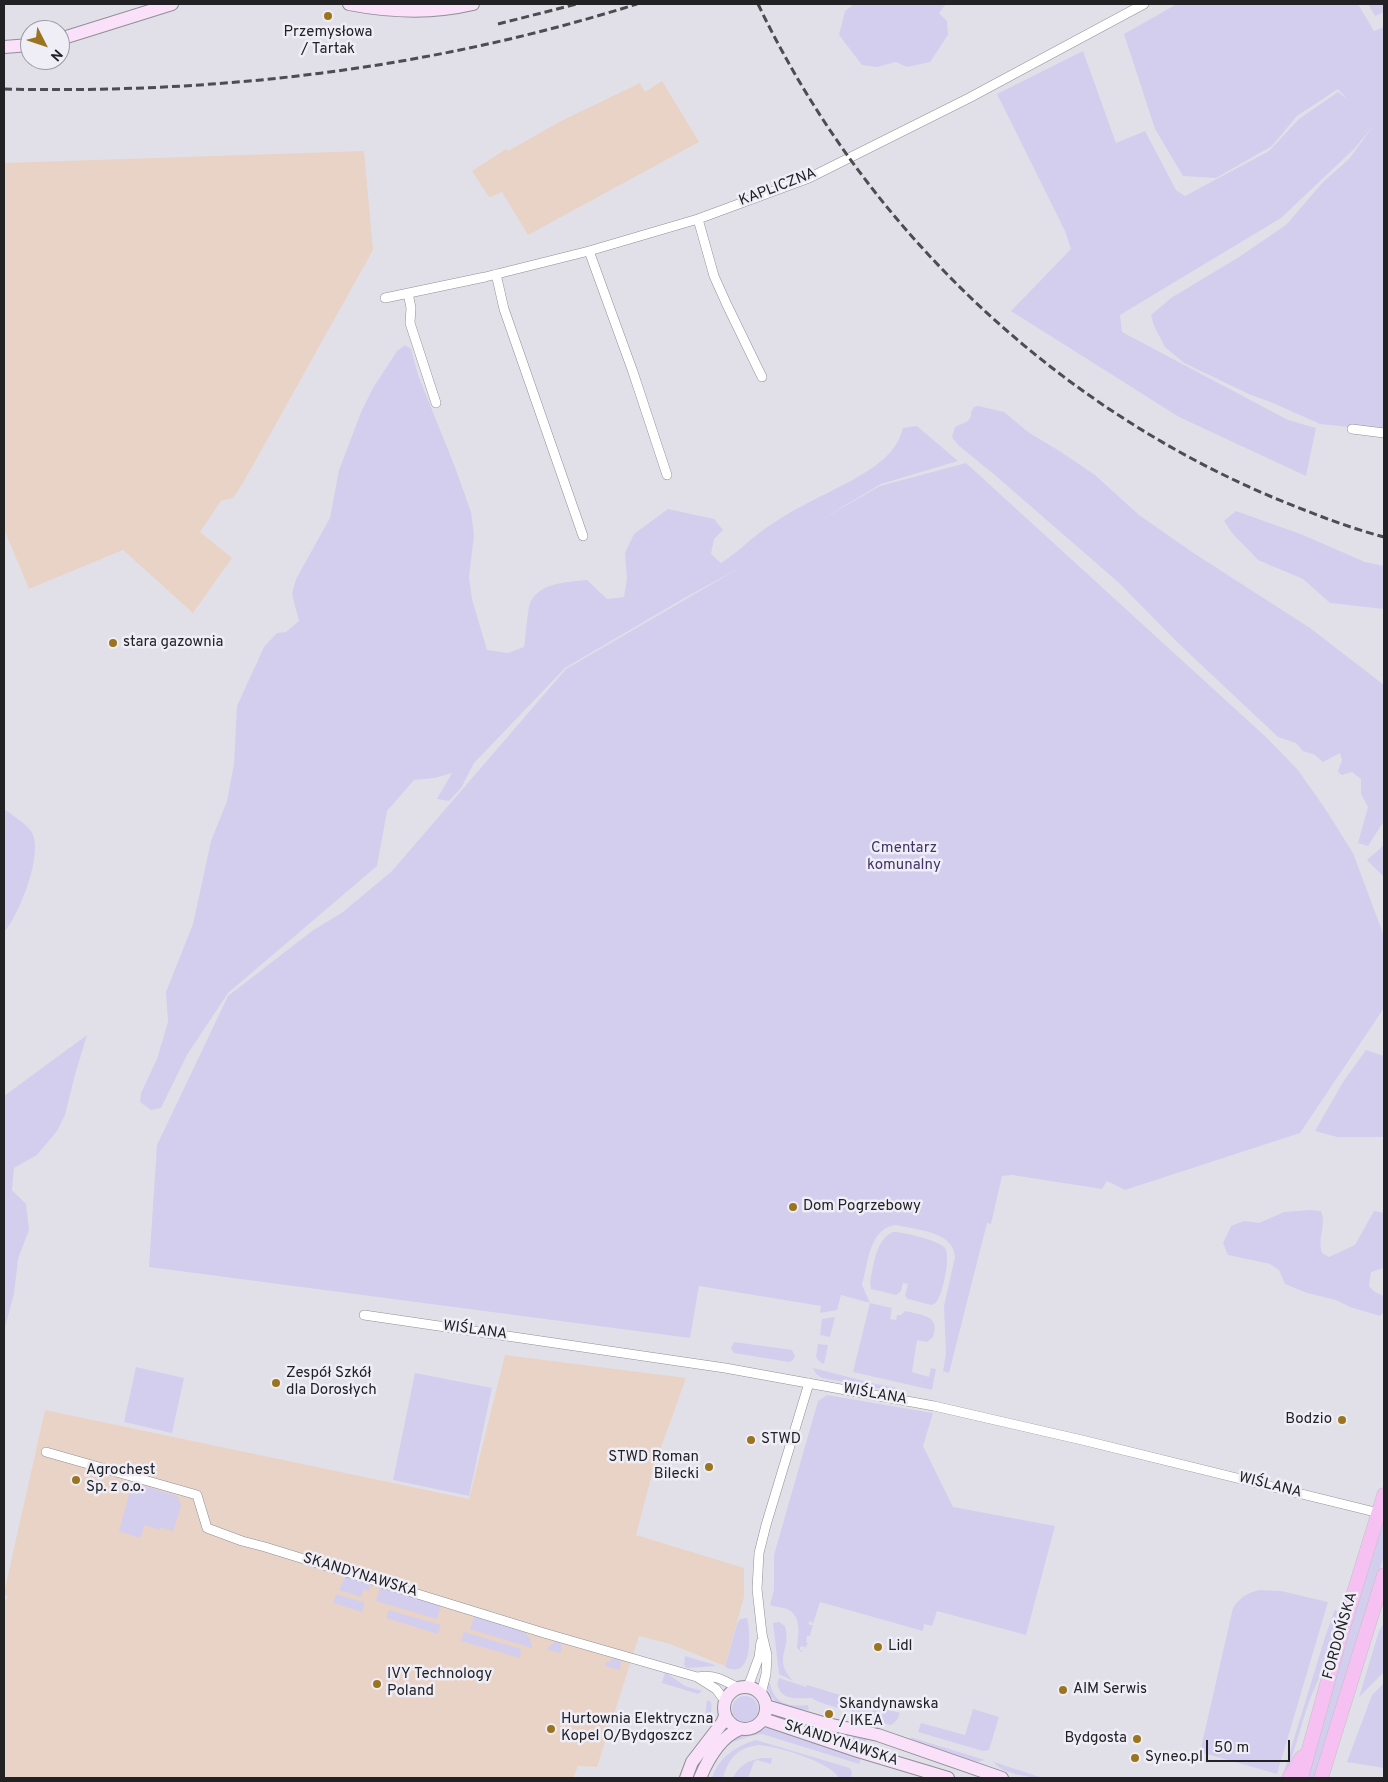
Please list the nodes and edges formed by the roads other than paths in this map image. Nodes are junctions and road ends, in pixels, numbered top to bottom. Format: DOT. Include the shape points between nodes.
graph roads {
  1 [pos="172,4"];
  2 [pos="349,4"];
  3 [pos="473,4"];
  4 [pos="1144,4"];
  5 [pos="142,8"];
  6 [pos="70,35"];
  7 [pos="20,46"];
  8 [pos="4,47"];
  9 [pos="698,219"];
  10 [pos="589,252"];
  11 [pos="496,274"];
  12 [pos="408,293"];
  13 [pos="385,298"];
  14 [pos="762,377"];
  15 [pos="436,403"];
  16 [pos="1352,429"];
  17 [pos="1384,433"];
  18 [pos="667,475"];
  19 [pos="583,536"];
  20 [pos="364,1315"];
  21 [pos="809,1383"];
  22 [pos="46,1452"];
  23 [pos="1384,1495"];
  24 [pos="1379,1513"];
  25 [pos="1384,1575"];
  26 [pos="762,1634"];
  27 [pos="697,1676"];
  28 [pos="743,1688"];
  29 [pos="760,1694"];
  30 [pos="725,1701"];
  31 [pos="766,1706"];
  32 [pos="725,1716"];
  33 [pos="763,1719"];
  34 [pos="740,1729"];
  35 [pos="1310,1744"];
  36 [pos="686,1778"];
  37 [pos="700,1778"];
  38 [pos="948,1778"];
  39 [pos="1002,1778"];
  40 [pos="1289,1778"];
  41 [pos="1301,1778"];
  42 [pos="1321,1778"];
  1 -- 5 [label="street"];
  2 -- 3 [label="street" via="414,12"];
  4 -- 9 [label="street, KAPLICZNA" via="969,98 809,178"];
  5 -- 6 [label="street"];
  7 -- 8 [label="street"];
  9 -- 10 [label="street, KAPLICZNA"];
  9 -- 14 [label="street" via="718,284"];
  10 -- 11 [label="street, KAPLICZNA"];
  10 -- 18 [label="street"];
  11 -- 12 [label="street, KAPLICZNA"];
  11 -- 19 [label="street" via="504,310"];
  12 -- 13 [label="street, KAPLICZNA"];
  12 -- 15 [label="street" via="410,322"];
  16 -- 17 [label="street"];
  20 -- 21 [label="street, WIŚLANA"];
  21 -- 24 [label="street, WIŚLANA" via="934,1406 1101,1444"];
  21 -- 26 [label="street" via="759,1553 757,1589"];
  22 -- 27 [label="street, SKANDYNAWSKA" via="197,1495 207,1528 242,1541"];
  23 -- 24 [label="main road, FORDOŃSKA"];
  24 -- 35 [label="main road, FORDOŃSKA"];
  25 -- 42 [label="main road, FORDOŃSKA"];
  26 -- 28 [label="street" via="759,1657"];
  26 -- 29 [label="street" via="767,1669"];
  27 -- 28 [label="street, SKANDYNAWSKA" via="708,1674"];
  27 -- 30 [label="street, SKANDYNAWSKA" via="716,1689"];
  28 -- 29 [label="street" via="755,1689"];
  28 -- 30 [label="street" via="728,1695"];
  29 -- 31 [label="street"];
  30 -- 32 [label="street"];
  31 -- 33 [label="street"];
  31 -- 39 [label="street, SKANDYNAWSKA" via="878,1735"];
  32 -- 34 [label="street"];
  32 -- 36 [label="street" via="692,1762"];
  33 -- 34 [label="street" via="753,1728"];
  33 -- 38 [label="street, SKANDYNAWSKA"];
  34 -- 37 [label="street" via="721,1742"];
  35 -- 40 [label="main road"];
  35 -- 41 [label="main road, FORDOŃSKA"];
}
